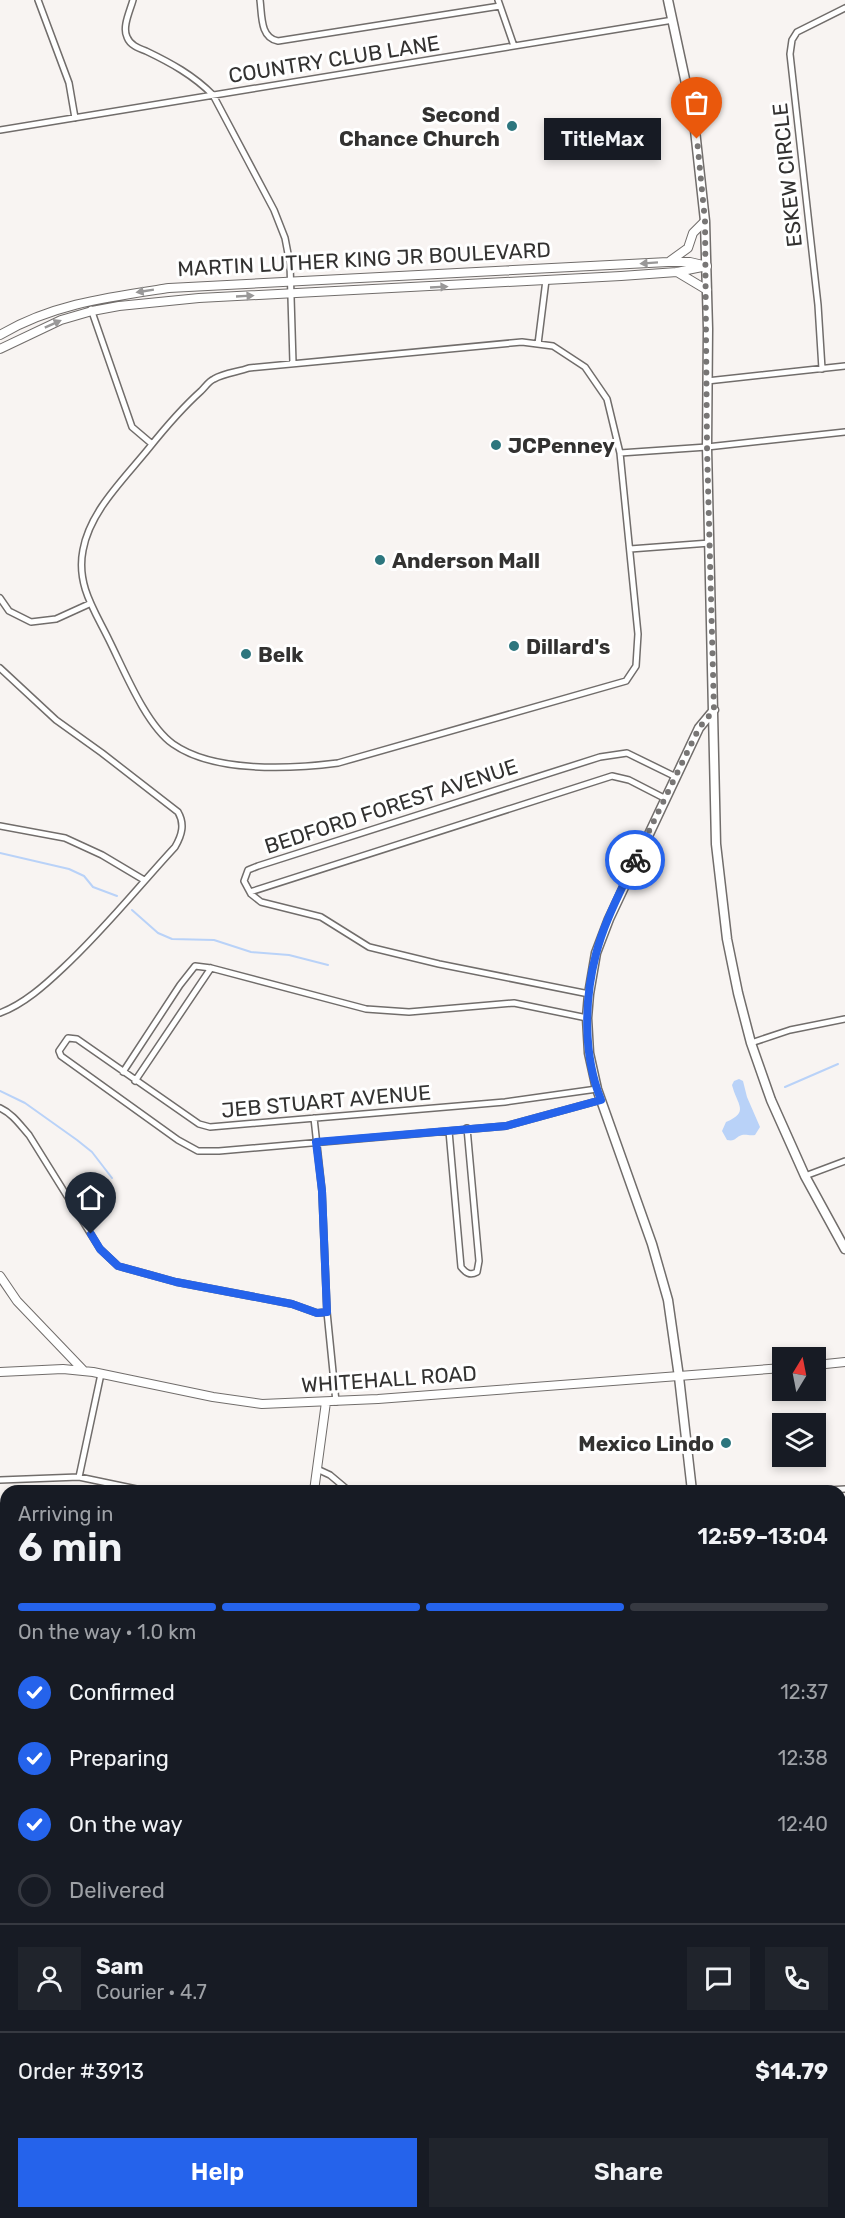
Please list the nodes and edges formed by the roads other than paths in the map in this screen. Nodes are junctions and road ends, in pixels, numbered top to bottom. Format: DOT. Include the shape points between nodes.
graph roads {
  1 [pos="38,0"];
  2 [pos="133,0"];
  3 [pos="260,0"];
  4 [pos="668,0"];
  5 [pos="499,3"];
  6 [pos="845,8"];
  7 [pos="673,20"];
  8 [pos="514,46"];
  9 [pos="213,95"];
  10 [pos="75,118"];
  11 [pos="0,130"];
  12 [pos="705,221"];
  13 [pos="668,262"];
  14 [pos="707,266"];
  15 [pos="677,272"];
  16 [pos="546,280"];
  17 [pos="290,282"];
  18 [pos="707,290"];
  19 [pos="291,293"];
  20 [pos="88,300"];
  21 [pos="92,310"];
  22 [pos="0,336"];
  23 [pos="538,344"];
  24 [pos="0,349"];
  25 [pos="292,363"];
  26 [pos="845,366"];
  27 [pos="822,369"];
  28 [pos="707,381"];
  29 [pos="845,432"];
  30 [pos="152,444"];
  31 [pos="707,447"];
  32 [pos="620,453"];
  33 [pos="710,543"];
  34 [pos="630,549"];
  35 [pos="0,598"];
  36 [pos="89,604"];
  37 [pos="0,668"];
  38 [pos="714,710"];
  39 [pos="676,777"];
  40 [pos="666,799"];
  41 [pos="0,826"];
  42 [pos="144,880"];
  43 [pos="250,892"];
  44 [pos="211,968"];
  45 [pos="589,994"];
  46 [pos="0,1013"];
  47 [pos="587,1018"];
  48 [pos="845,1019"];
  49 [pos="751,1042"];
  50 [pos="123,1072"];
  51 [pos="135,1081"];
  52 [pos="597,1089"];
  53 [pos="601,1100"];
  54 [pos="0,1108"];
  55 [pos="314,1118"];
  56 [pos="467,1128"];
  57 [pos="449,1131"];
  58 [pos="316,1142"];
  59 [pos="845,1161"];
  60 [pos="805,1176"];
  61 [pos="845,1249"];
  62 [pos="0,1276"];
  63 [pos="327,1312"];
  64 [pos="845,1362"];
  65 [pos="826,1364"];
  66 [pos="772,1369"];
  67 [pos="84,1371"];
  68 [pos="0,1372"];
  69 [pos="101,1374"];
  70 [pos="679,1377"];
  71 [pos="326,1402"];
  72 [pos="336,1402"];
  73 [pos="317,1469"];
  74 [pos="79,1477"];
  75 [pos="0,1480"];
  76 [pos="117,1485"];
  77 [pos="316,1485"];
  78 [pos="342,1485"];
  79 [pos="691,1485"];
  1 -- 10 [label="street" via="69,83"];
  2 -- 9 [label="street" via="125,29 127,38 175,64"];
  3 -- 5 [label="street" via="265,32 278,41"];
  4 -- 7 [label="main road"];
  5 -- 8 [label="street"];
  6 -- 27 [label="street, ESKEW CIRCLE" via="796,32 790,54"];
  7 -- 8 [label="street, COUNTRY CLUB LANE"];
  7 -- 12 [label="main road" via="695,130"];
  8 -- 9 [label="street, COUNTRY CLUB LANE"];
  9 -- 10 [label="street, COUNTRY CLUB LANE"];
  9 -- 17 [label="street" via="274,210 285,238"];
  10 -- 11 [label="street, COUNTRY CLUB LANE"];
  12 -- 13 [label="street" via="693,233 688,248"];
  12 -- 14 [label="main road"];
  13 -- 14 [label="street, MARTIN LUTHER KING JR BOULEVARD"];
  13 -- 17 [label="street, MARTIN LUTHER KING JR BOULEVARD, one-way"];
  14 -- 15 [label="street, MARTIN LUTHER KING JR BOULEVARD"];
  14 -- 18 [label="main road"];
  15 -- 16 [label="street, MARTIN LUTHER KING JR BOULEVARD"];
  15 -- 18 [label="street"];
  19 -- 16 [label="street, MARTIN LUTHER KING JR BOULEVARD, one-way"];
  16 -- 23 [label="street"];
  17 -- 19 [label="street"];
  17 -- 20 [label="street, MARTIN LUTHER KING JR BOULEVARD, one-way" via="169,288"];
  18 -- 28 [label="main road"];
  21 -- 19 [label="street, MARTIN LUTHER KING JR BOULEVARD, one-way"];
  19 -- 25 [label="street"];
  20 -- 21 [label="street"];
  20 -- 22 [label="street, MARTIN LUTHER KING JR BOULEVARD"];
  24 -- 21 [label="street, MARTIN LUTHER KING JR BOULEVARD, one-way"];
  21 -- 30 [label="street" via="132,427"];
  23 -- 25 [label="street" via="522,342"];
  23 -- 32 [label="street" via="553,346 585,367 607,399"];
  25 -- 30 [label="street" via="249,368 214,379 176,414"];
  26 -- 27 [label="street"];
  27 -- 28 [label="street"];
  28 -- 31 [label="main road"];
  29 -- 31 [label="street"];
  30 -- 36 [label="street" via="94,519 83,550 82,575"];
  31 -- 32 [label="street"];
  31 -- 33 [label="main road"];
  32 -- 34 [label="street"];
  33 -- 34 [label="street"];
  33 -- 38 [label="main road"];
  34 -- 36 [label="street" via="638,634 636,666 626,681 338,763 314,766 229,764 173,744 131,687"];
  35 -- 36 [label="street" via="9,611 31,622 56,619"];
  37 -- 42 [label="street" via="56,720 178,812 182,826 178,840"];
  38 -- 39 [label="main road" via="699,728"];
  38 -- 49 [label="main road" via="720,894"];
  39 -- 40 [label="main road"];
  39 -- 43 [label="street, BEDFORD FOREST AVENUE" via="627,753 600,757 258,866 248,870 244,881"];
  40 -- 43 [label="street, BEDFORD FOREST AVENUE" via="612,776"];
  40 -- 45 [label="main road" via="609,918 596,953"];
  41 -- 42 [label="street" via="64,838"];
  42 -- 46 [label="street" via="108,924 56,975 14,1008"];
  43 -- 45 [label="street" via="261,902 321,917 369,947"];
  44 -- 47 [label="street" via="366,1009 409,1012 514,1003"];
  44 -- 50 [label="street" via="195,966"];
  44 -- 51 [label="street"];
  45 -- 47 [label="main road"];
  47 -- 52 [label="main road"];
  48 -- 49 [label="street" via="790,1029"];
  49 -- 60 [label="main road"];
  50 -- 51 [label="street, JEB STUART AVENUE"];
  50 -- 58 [label="street, JEB STUART AVENUE" via="77,1039 68,1038 59,1051 198,1151"];
  51 -- 55 [label="street, JEB STUART AVENUE" via="199,1124 210,1127"];
  52 -- 53 [label="main road"];
  52 -- 55 [label="street, JEB STUART AVENUE" via="505,1102"];
  53 -- 56 [label="street, JEB STUART AVENUE" via="524,1122"];
  53 -- 70 [label="main road" via="668,1300"];
  54 -- 63 [label="street" via="17,1120 100,1249 118,1266 176,1282"];
  55 -- 58 [label="street"];
  56 -- 57 [label="street, JEB STUART AVENUE"];
  56 -- 57 [label="street" via="479,1261 474,1274 461,1268"];
  57 -- 58 [label="street, JEB STUART AVENUE"];
  58 -- 63 [label="street"];
  59 -- 60 [label="street"];
  60 -- 61 [label="main road"];
  62 -- 67 [label="street" via="17,1301"];
  63 -- 72 [label="street"];
  64 -- 65 [label="street"];
  66 -- 70 [label="street, WHITEHALL ROAD"];
  67 -- 68 [label="street, WHITEHALL ROAD"];
  67 -- 69 [label="street, WHITEHALL ROAD"];
  69 -- 71 [label="street, WHITEHALL ROAD" via="262,1404"];
  69 -- 74 [label="street"];
  70 -- 72 [label="street, WHITEHALL ROAD"];
  70 -- 79 [label="main road"];
  71 -- 72 [label="street, WHITEHALL ROAD"];
  71 -- 73 [label="street"];
  73 -- 77 [label="street"];
  73 -- 78 [label="street"];
  74 -- 75 [label="street"];
  74 -- 76 [label="street"];
}
